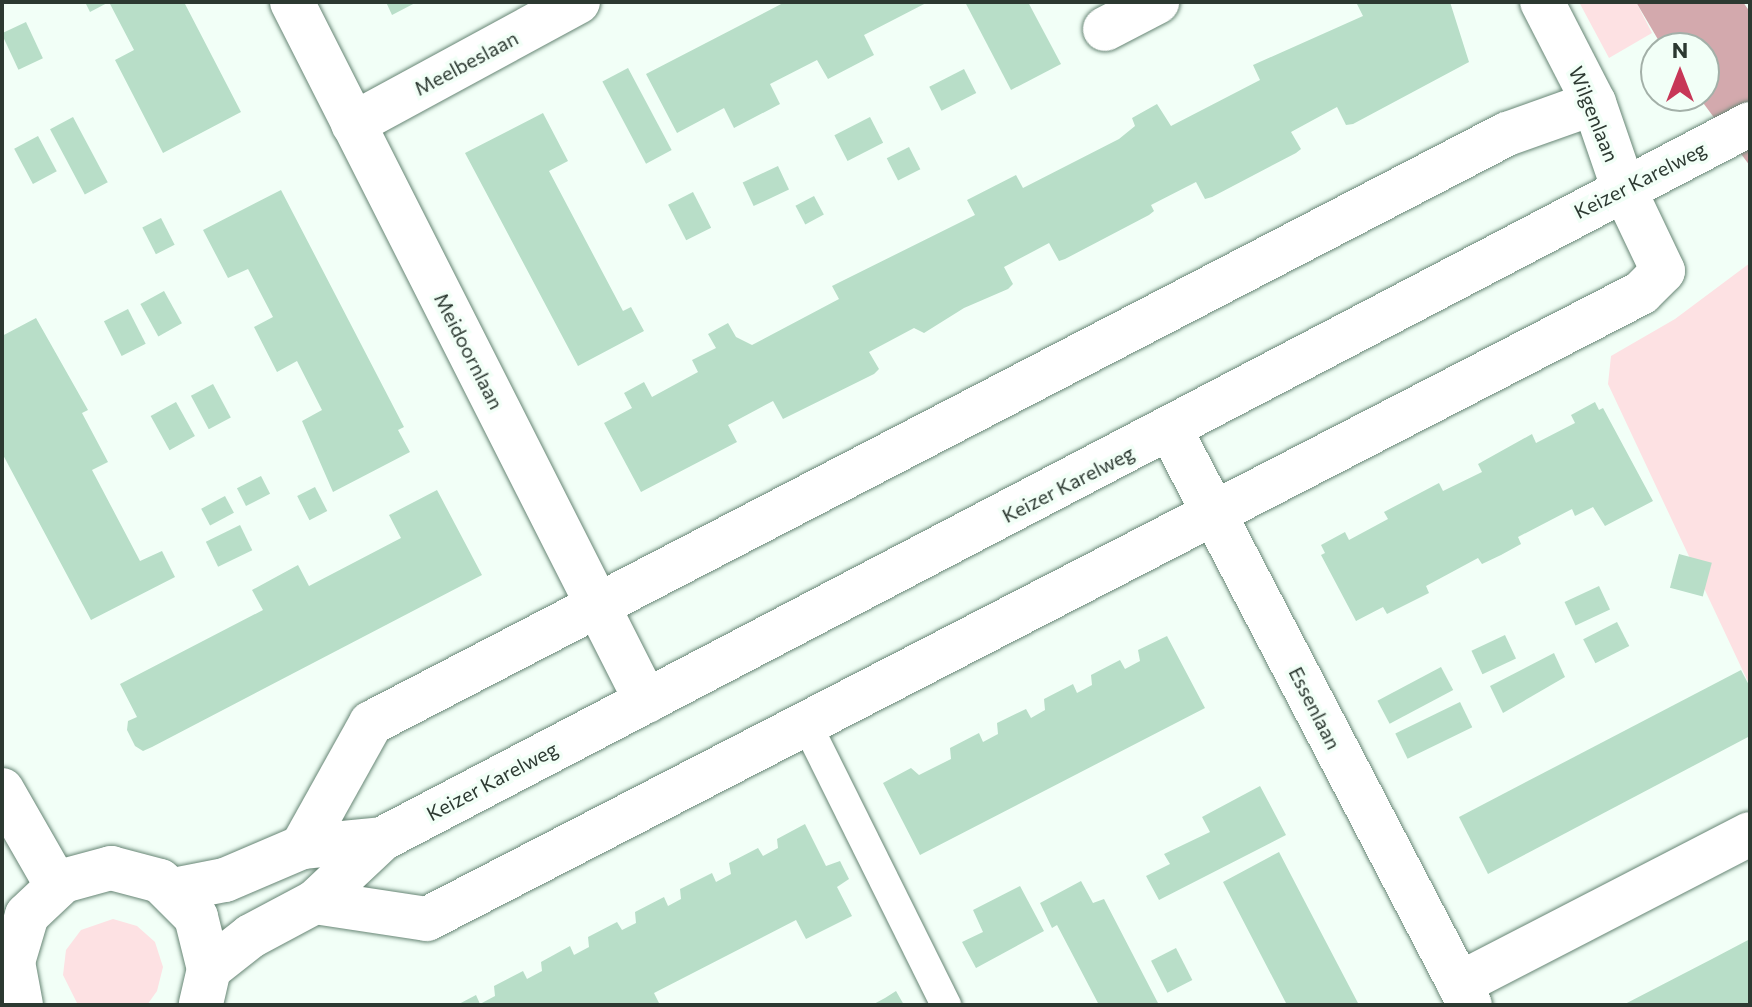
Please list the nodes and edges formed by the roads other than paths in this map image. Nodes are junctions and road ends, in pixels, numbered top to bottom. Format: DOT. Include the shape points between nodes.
graph roads {
  1 [pos="292,2"];
  2 [pos="578,2"];
  3 [pos="1157,2"];
  4 [pos="1542,2"];
  5 [pos="1105,29"];
  6 [pos="1594,103"];
  7 [pos="353,124"];
  8 [pos="1750,124"];
  9 [pos="1623,187"];
  10 [pos="1171,431"];
  11 [pos="1215,516"];
  12 [pos="600,608"];
  13 [pos="646,701"];
  14 [pos="807,725"];
  15 [pos="2,790"];
  16 [pos="1750,834"];
  17 [pos="382,839"];
  18 [pos="302,847"];
  19 [pos="57,886"];
  20 [pos="173,890"];
  21 [pos="315,902"];
  22 [pos="205,987"];
  23 [pos="12,990"];
  24 [pos="1465,995"];
  25 [pos="946,1005"];
  1 -- 7 [label="street, Meidoornlaan"];
  2 -- 7 [label="street, Meelbeslaan"];
  3 -- 5 [label="street"];
  4 -- 6 [label="street, Wilgenlaan"];
  6 -- 9 [label="street, Wilgenlaan"];
  6 -- 12 [label="street" via="1507,134"];
  7 -- 12 [label="street, Meidoornlaan"];
  8 -- 9 [label="street, Keizer Karelweg"];
  9 -- 10 [label="street, Keizer Karelweg"];
  9 -- 11 [label="street, Wilgenlaan" via="1663,271 1641,293"];
  10 -- 11 [label="street, Essenlaan"];
  10 -- 13 [label="street, Keizer Karelweg"];
  11 -- 14 [label="street"];
  11 -- 24 [label="street, Essenlaan"];
  12 -- 13 [label="street, Meidoornlaan"];
  12 -- 18 [label="street" via="371,723"];
  13 -- 17 [label="street, Keizer Karelweg"];
  14 -- 21 [label="street" via="427,919"];
  14 -- 25 [label="lane"];
  15 -- 19 [label="street"];
  16 -- 24 [label="street, Essenlaan"];
  17 -- 18 [label="street, Keizer Karelweg"];
  17 -- 21 [label="street, Keizer Karelweg"];
  18 -- 20 [label="street, Keizer Karelweg" via="225,880"];
  19 -- 20 [label="street" via="78,874 111,868 144,874"];
  19 -- 23 [label="street" via="37,901 20,930"];
  20 -- 22 [label="street" via="204,933"];
  21 -- 22 [label="street, Keizer Karelweg" via="251,936"];
}
